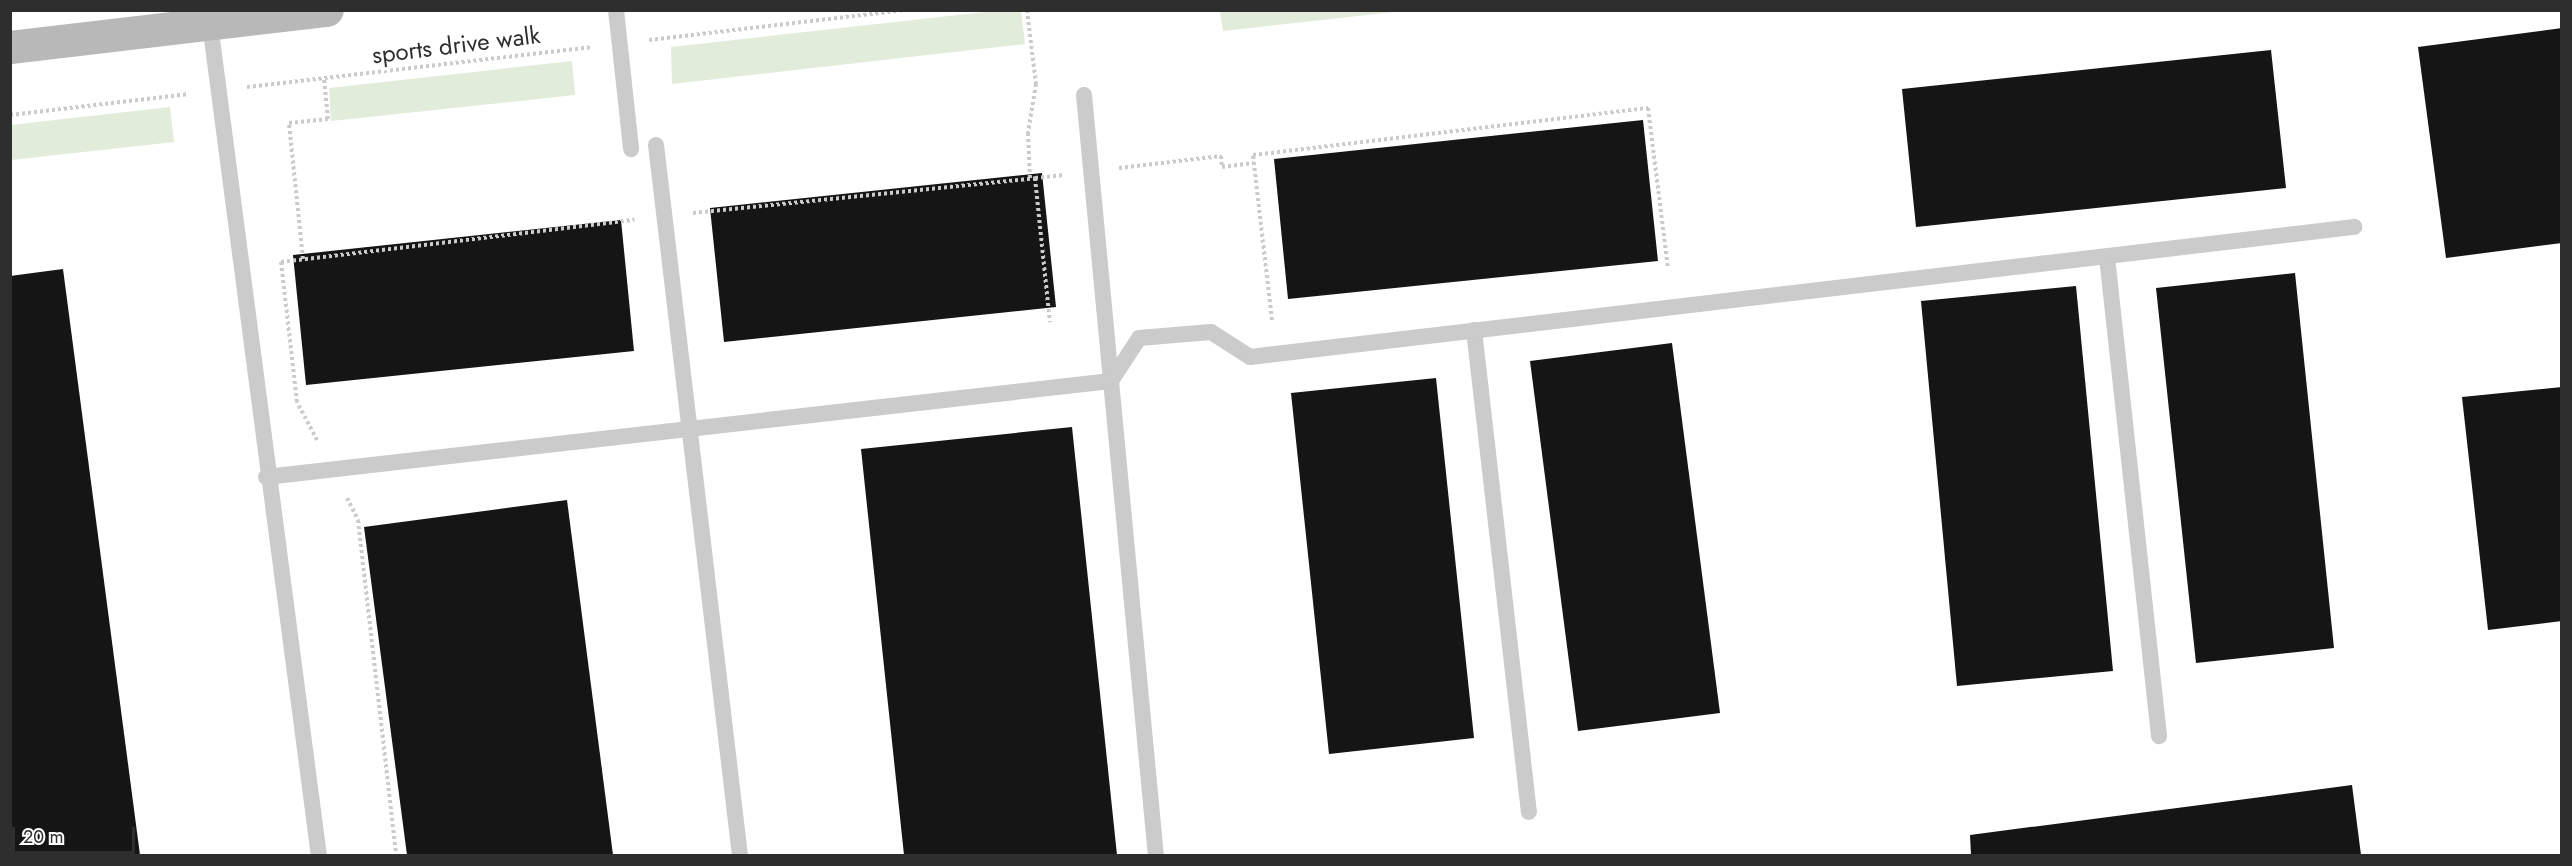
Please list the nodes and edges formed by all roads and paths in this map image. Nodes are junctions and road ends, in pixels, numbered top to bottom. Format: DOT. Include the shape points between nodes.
graph roads {
  1 [pos="327,10"];
  2 [pos="616,10"];
  3 [pos="905,10"];
  4 [pos="1028,10"];
  5 [pos="210,24"];
  6 [pos="13,40"];
  7 [pos="619,44"];
  8 [pos="324,78"];
  9 [pos="217,91"];
  10 [pos="1084,95"];
  11 [pos="10,115"];
  12 [pos="656,145"];
  13 [pos="631,148"];
  14 [pos="1254,163"];
  15 [pos="1091,171"];
  16 [pos="1033,178"];
  17 [pos="664,217"];
  18 [pos="2354,227"];
  19 [pos="2107,257"];
  20 [pos="303,259"];
  21 [pos="1668,268"];
  22 [pos="1272,320"];
  23 [pos="1050,322"];
  24 [pos="1474,330"];
  25 [pos="1112,381"];
  26 [pos="689,429"];
  27 [pos="332,469"];
  28 [pos="266,477"];
  29 [pos="2159,736"];
  30 [pos="1529,812"];
  31 [pos="319,855"];
  32 [pos="396,855"];
  33 [pos="740,855"];
  34 [pos="1156,855"];
  1 -- 5 [label="main road"];
  2 -- 7 [label="lane"];
  3 -- 7 [label="path, sports drive walk"];
  4 -- 16 [label="path" via="1036,84 1028,133"];
  5 -- 6 [label="main road"];
  5 -- 9 [label="lane"];
  7 -- 8 [label="path, sports drive walk"];
  7 -- 13 [label="lane"];
  8 -- 9 [label="path, sports drive walk"];
  8 -- 20 [label="path" via="328,119 289,123"];
  9 -- 11 [label="path, sports drive walk"];
  9 -- 28 [label="lane"];
  10 -- 15 [label="lane"];
  12 -- 17 [label="lane"];
  14 -- 15 [label="path" via="1222,167 1221,156"];
  14 -- 21 [label="path" via="1253,155 1648,108"];
  14 -- 22 [label="path"];
  15 -- 16 [label="path"];
  15 -- 25 [label="lane"];
  16 -- 17 [label="path"];
  16 -- 23 [label="path"];
  17 -- 20 [label="path"];
  17 -- 26 [label="lane"];
  18 -- 19 [label="lane"];
  19 -- 24 [label="lane"];
  19 -- 29 [label="lane"];
  20 -- 27 [label="path" via="280,262 297,402"];
  24 -- 25 [label="lane" via="1250,357 1212,332 1139,338"];
  24 -- 30 [label="lane"];
  25 -- 26 [label="lane"];
  25 -- 34 [label="lane"];
  26 -- 27 [label="lane"];
  26 -- 33 [label="lane"];
  27 -- 28 [label="lane"];
  27 -- 32 [label="path" via="358,520"];
  28 -- 31 [label="lane"];
}
